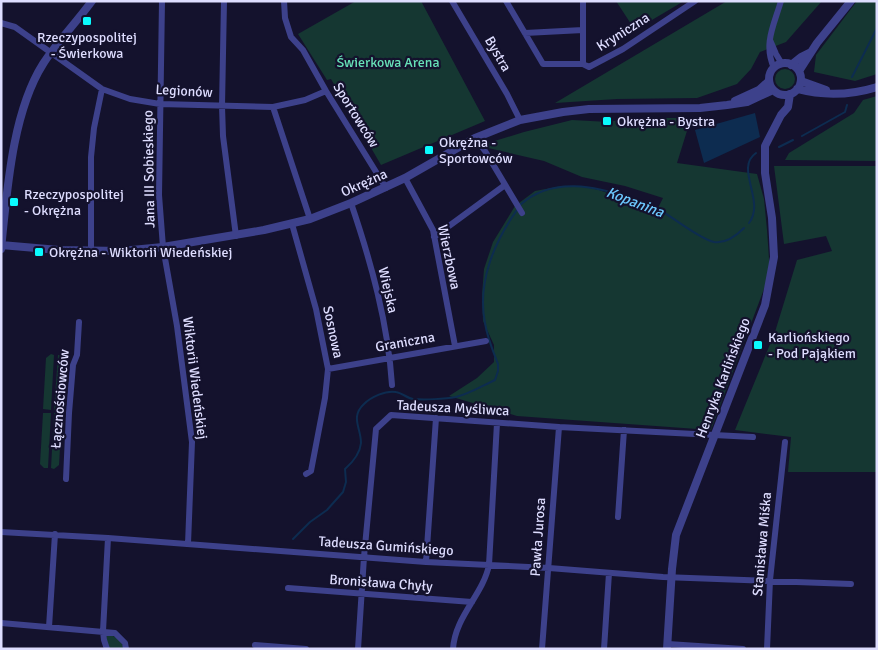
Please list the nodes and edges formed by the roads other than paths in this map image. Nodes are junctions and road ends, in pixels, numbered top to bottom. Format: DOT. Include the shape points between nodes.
graph roads {
  1 [pos="92,1"];
  2 [pos="162,1"];
  3 [pos="224,1"];
  4 [pos="284,1"];
  5 [pos="452,1"];
  6 [pos="506,1"];
  7 [pos="583,1"];
  8 [pos="695,1"];
  9 [pos="782,1"];
  10 [pos="851,1"];
  11 [pos="1,23"];
  12 [pos="583,30"];
  13 [pos="524,33"];
  14 [pos="770,40"];
  15 [pos="51,52"];
  16 [pos="811,52"];
  17 [pos="583,64"];
  18 [pos="782,64"];
  19 [pos="791,65"];
  20 [pos="774,68"];
  21 [pos="799,71"];
  22 [pos="769,81"];
  23 [pos="801,81"];
  24 [pos="877,87"];
  25 [pos="102,89"];
  26 [pos="797,89"];
  27 [pos="773,90"];
  28 [pos="326,91"];
  29 [pos="843,93"];
  30 [pos="790,94"];
  31 [pos="781,95"];
  32 [pos="160,104"];
  33 [pos="727,105"];
  34 [pos="222,106"];
  35 [pos="273,107"];
  36 [pos="781,115"];
  37 [pos="520,120"];
  38 [pos="475,138"];
  39 [pos="405,178"];
  40 [pos="505,185"];
  41 [pos="386,188"];
  42 [pos="351,204"];
  43 [pos="522,213"];
  44 [pos="310,219"];
  45 [pos="292,224"];
  46 [pos="236,236"];
  47 [pos="434,236"];
  48 [pos="1,245"];
  49 [pos="163,247"];
  50 [pos="1,249"];
  51 [pos="90,252"];
  52 [pos="79,322"];
  53 [pos="486,341"];
  54 [pos="455,346"];
  55 [pos="390,358"];
  56 [pos="328,369"];
  57 [pos="392,385"];
  58 [pos="436,418"];
  59 [pos="497,423"];
  60 [pos="559,427"];
  61 [pos="624,430"];
  62 [pos="714,436"];
  63 [pos="753,437"];
  64 [pos="785,442"];
  65 [pos="306,474"];
  66 [pos="66,479"];
  67 [pos="618,518"];
  68 [pos="1,532"];
  69 [pos="55,534"];
  70 [pos="108,538"];
  71 [pos="188,544"];
  72 [pos="364,557"];
  73 [pos="426,562"];
  74 [pos="489,565"];
  75 [pos="549,568"];
  76 [pos="609,573"];
  77 [pos="672,577"];
  78 [pos="770,580"];
  79 [pos="851,584"];
  80 [pos="288,588"];
  81 [pos="361,594"];
  82 [pos="472,602"];
  83 [pos="1,623"];
  84 [pos="49,627"];
  85 [pos="103,631"];
  86 [pos="255,645"];
  87 [pos="667,647"];
  88 [pos="107,649"];
  89 [pos="126,649"];
  90 [pos="306,649"];
  91 [pos="358,649"];
  92 [pos="453,649"];
  93 [pos="542,649"];
  94 [pos="604,649"];
  95 [pos="743,649"];
  96 [pos="767,649"];
  1 -- 15 [label="street"];
  2 -- 32 [label="street, Jana III Sobieskiego"];
  3 -- 34 [label="street"];
  4 -- 28 [label="street, Sportowców" via="287,29"];
  5 -- 37 [label="street, Bystra"];
  6 -- 13 [label="street, Kryniczna"];
  7 -- 12 [label="street"];
  8 -- 17 [label="street, Kryniczna" via="614,53 589,67"];
  9 -- 14 [label="street"];
  10 -- 16 [label="street"];
  11 -- 15 [label="street, Legionów" via="15,27"];
  12 -- 13 [label="street"];
  12 -- 17 [label="street"];
  13 -- 17 [label="street, Kryniczna" via="543,64"];
  14 -- 18 [label="street"];
  14 -- 20 [label="street" via="768,53"];
  15 -- 25 [label="street, Legionów"];
  15 -- 48 [label="street" via="35,77 21,118"];
  16 -- 19 [label="street"];
  16 -- 21 [label="street"];
  18 -- 19 [label="street"];
  18 -- 20 [label="street"];
  19 -- 21 [label="street"];
  20 -- 22 [label="street"];
  21 -- 23 [label="street"];
  22 -- 27 [label="street"];
  22 -- 33 [label="street, Okrężna" via="759,90"];
  23 -- 26 [label="street"];
  23 -- 29 [label="street"];
  24 -- 29 [label="street"];
  25 -- 32 [label="street, Legionów" via="130,99"];
  25 -- 51 [label="street" via="91,157"];
  26 -- 29 [label="street" via="831,95"];
  26 -- 30 [label="street"];
  27 -- 31 [label="street"];
  27 -- 33 [label="street, Okrężna" via="747,102"];
  28 -- 35 [label="street, Legionów" via="305,100"];
  28 -- 41 [label="street, Sportowców"];
  30 -- 31 [label="street"];
  30 -- 36 [label="street, Henryka Karlińskiego" via="788,107"];
  31 -- 36 [label="street, Henryka Karlińskiego"];
  32 -- 34 [label="street, Legionów"];
  32 -- 49 [label="street, Jana III Sobieskiego" via="159,195"];
  33 -- 37 [label="street, Okrężna" via="589,109"];
  34 -- 35 [label="street, Legionów"];
  34 -- 46 [label="street" via="226,168"];
  35 -- 44 [label="street"];
  36 -- 62 [label="street, Henryka Karlińskiego" via="765,146 765,173 774,238 769,291"];
  37 -- 38 [label="street, Okrężna"];
  38 -- 39 [label="street, Okrężna"];
  38 -- 40 [label="street"];
  39 -- 41 [label="street, Okrężna"];
  39 -- 47 [label="street, Wierzbowa"];
  40 -- 43 [label="street"];
  40 -- 47 [label="street"];
  41 -- 42 [label="street, Okrężna"];
  42 -- 44 [label="street, Okrężna"];
  42 -- 55 [label="street, Wiejska" via="378,297"];
  44 -- 45 [label="street, Okrężna"];
  45 -- 46 [label="street, Okrężna"];
  45 -- 56 [label="street, Sosnowa" via="316,309"];
  46 -- 49 [label="street, Okrężna"];
  47 -- 54 [label="street, Wierzbowa"];
  48 -- 50 [label="street"];
  48 -- 51 [label="street, Okrężna"];
  49 -- 51 [label="street, Okrężna"];
  49 -- 71 [label="street, Wiktorii Wiedeńskiej" via="192,442"];
  52 -- 66 [label="street, Łącznościowców"];
  53 -- 54 [label="street, Graniczna"];
  54 -- 55 [label="street, Graniczna"];
  55 -- 56 [label="street, Graniczna"];
  55 -- 57 [label="street, Wiejska"];
  56 -- 65 [label="street, Sosnowa" via="311,471"];
  58 -- 59 [label="street, Tadeusza Myśliwca"];
  58 -- 72 [label="street, Tadeusza Myśliwca" via="391,416 376,429"];
  58 -- 73 [label="street"];
  59 -- 60 [label="street, Tadeusza Myśliwca"];
  59 -- 74 [label="street"];
  60 -- 61 [label="street, Tadeusza Myśliwca"];
  60 -- 75 [label="street, Pawła Jurosa"];
  61 -- 62 [label="street, Tadeusza Myśliwca"];
  61 -- 67 [label="street"];
  62 -- 63 [label="street, Tadeusza Myśliwca"];
  62 -- 77 [label="street, Henryka Karlińskiego" via="676,535"];
  64 -- 78 [label="street, Stanisława Miśka"];
  68 -- 69 [label="street, Tadeusza Gumińskiego"];
  69 -- 70 [label="street, Tadeusza Gumińskiego"];
  69 -- 84 [label="street"];
  70 -- 71 [label="street, Tadeusza Gumińskiego"];
  70 -- 85 [label="street"];
  71 -- 72 [label="street, Tadeusza Gumińskiego"];
  72 -- 73 [label="street, Tadeusza Gumińskiego"];
  72 -- 81 [label="street, Tadeusza Myśliwca"];
  73 -- 74 [label="street, Tadeusza Gumińskiego"];
  74 -- 75 [label="street, Tadeusza Gumińskiego"];
  74 -- 82 [label="street"];
  75 -- 76 [label="street, Tadeusza Gumińskiego"];
  75 -- 93 [label="street, Pawła Jurosa"];
  76 -- 77 [label="street, Tadeusza Gumińskiego"];
  76 -- 94 [label="street"];
  77 -- 78 [label="street, Tadeusza Gumińskiego"];
  77 -- 87 [label="street, Henryka Karlińskiego"];
  78 -- 79 [label="street, Tadeusza Gumińskiego"];
  78 -- 96 [label="street, Stanisława Miśka"];
  80 -- 81 [label="street, Bronisława Chyły"];
  81 -- 82 [label="street, Bronisława Chyły"];
  81 -- 91 [label="street, Tadeusza Myśliwca"];
  82 -- 92 [label="street" via="456,629"];
  83 -- 84 [label="street"];
  84 -- 85 [label="street"];
  85 -- 88 [label="street"];
  85 -- 89 [label="street" via="115,633 125,643"];
  86 -- 90 [label="street"];
  87 -- 95 [label="street"];
}
